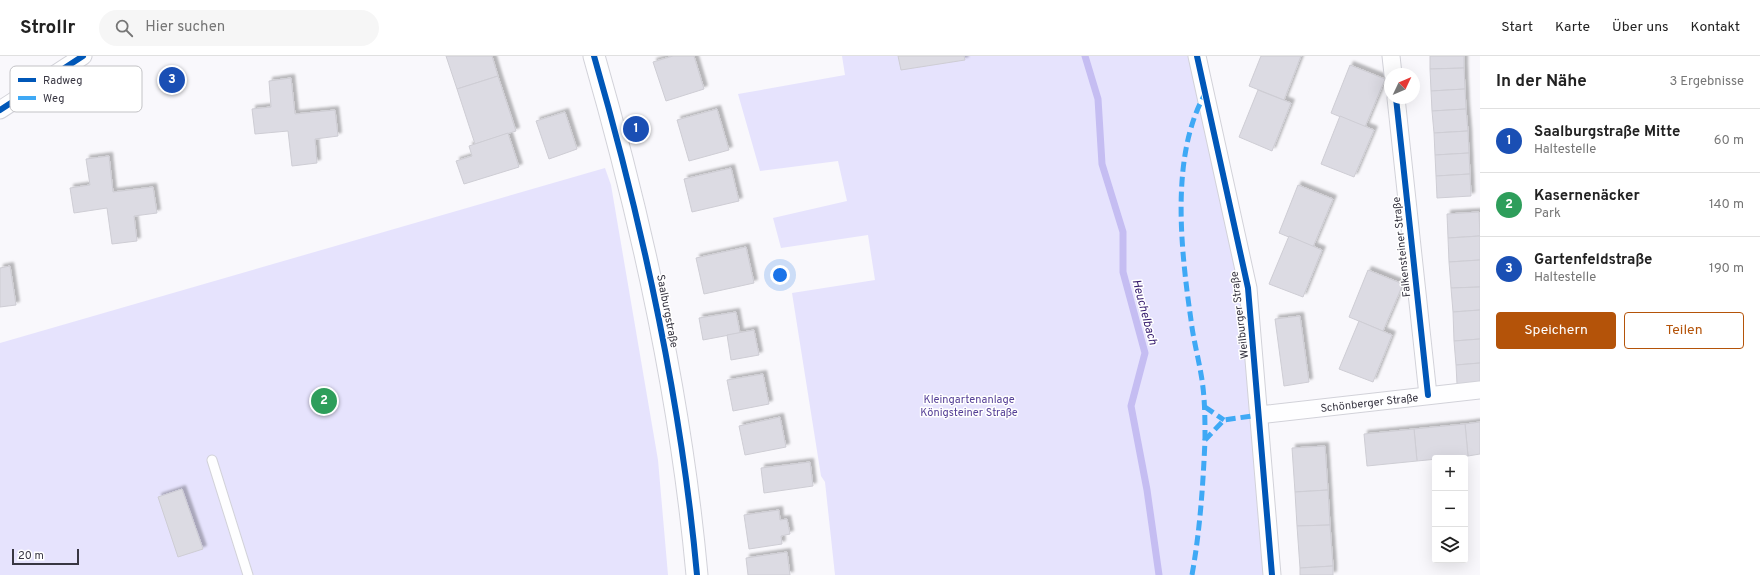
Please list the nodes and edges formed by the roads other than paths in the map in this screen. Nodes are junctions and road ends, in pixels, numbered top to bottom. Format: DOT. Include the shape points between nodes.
graph roads {
  1 [pos="83,56"];
  2 [pos="594,56"];
  3 [pos="1197,56"];
  4 [pos="1391,56"];
  5 [pos="68,66"];
  6 [pos="1392,68"];
  7 [pos="10,103"];
  8 [pos="1397,104"];
  9 [pos="0,110"];
  10 [pos="1480,390"];
  11 [pos="1428,395"];
  12 [pos="1259,415"];
  13 [pos="212,460"];
  14 [pos="248,575"];
  15 [pos="697,575"];
  16 [pos="1272,575"];
  1 -- 5 [label="street"];
  2 -- 15 [label="street, Saalburgstraße" via="618,139 651,275 680,439"];
  3 -- 12 [label="street, Weilburger Straße" via="1248,288"];
  4 -- 6 [label="street"];
  7 -- 9 [label="street"];
  8 -- 11 [label="street, Falkensteiner Straße"];
  10 -- 11 [label="street, Schönberger Straße"];
  11 -- 12 [label="street, Schönberger Straße"];
  12 -- 16 [label="street, Weilburger Straße"];
  13 -- 14 [label="lane"];
}
